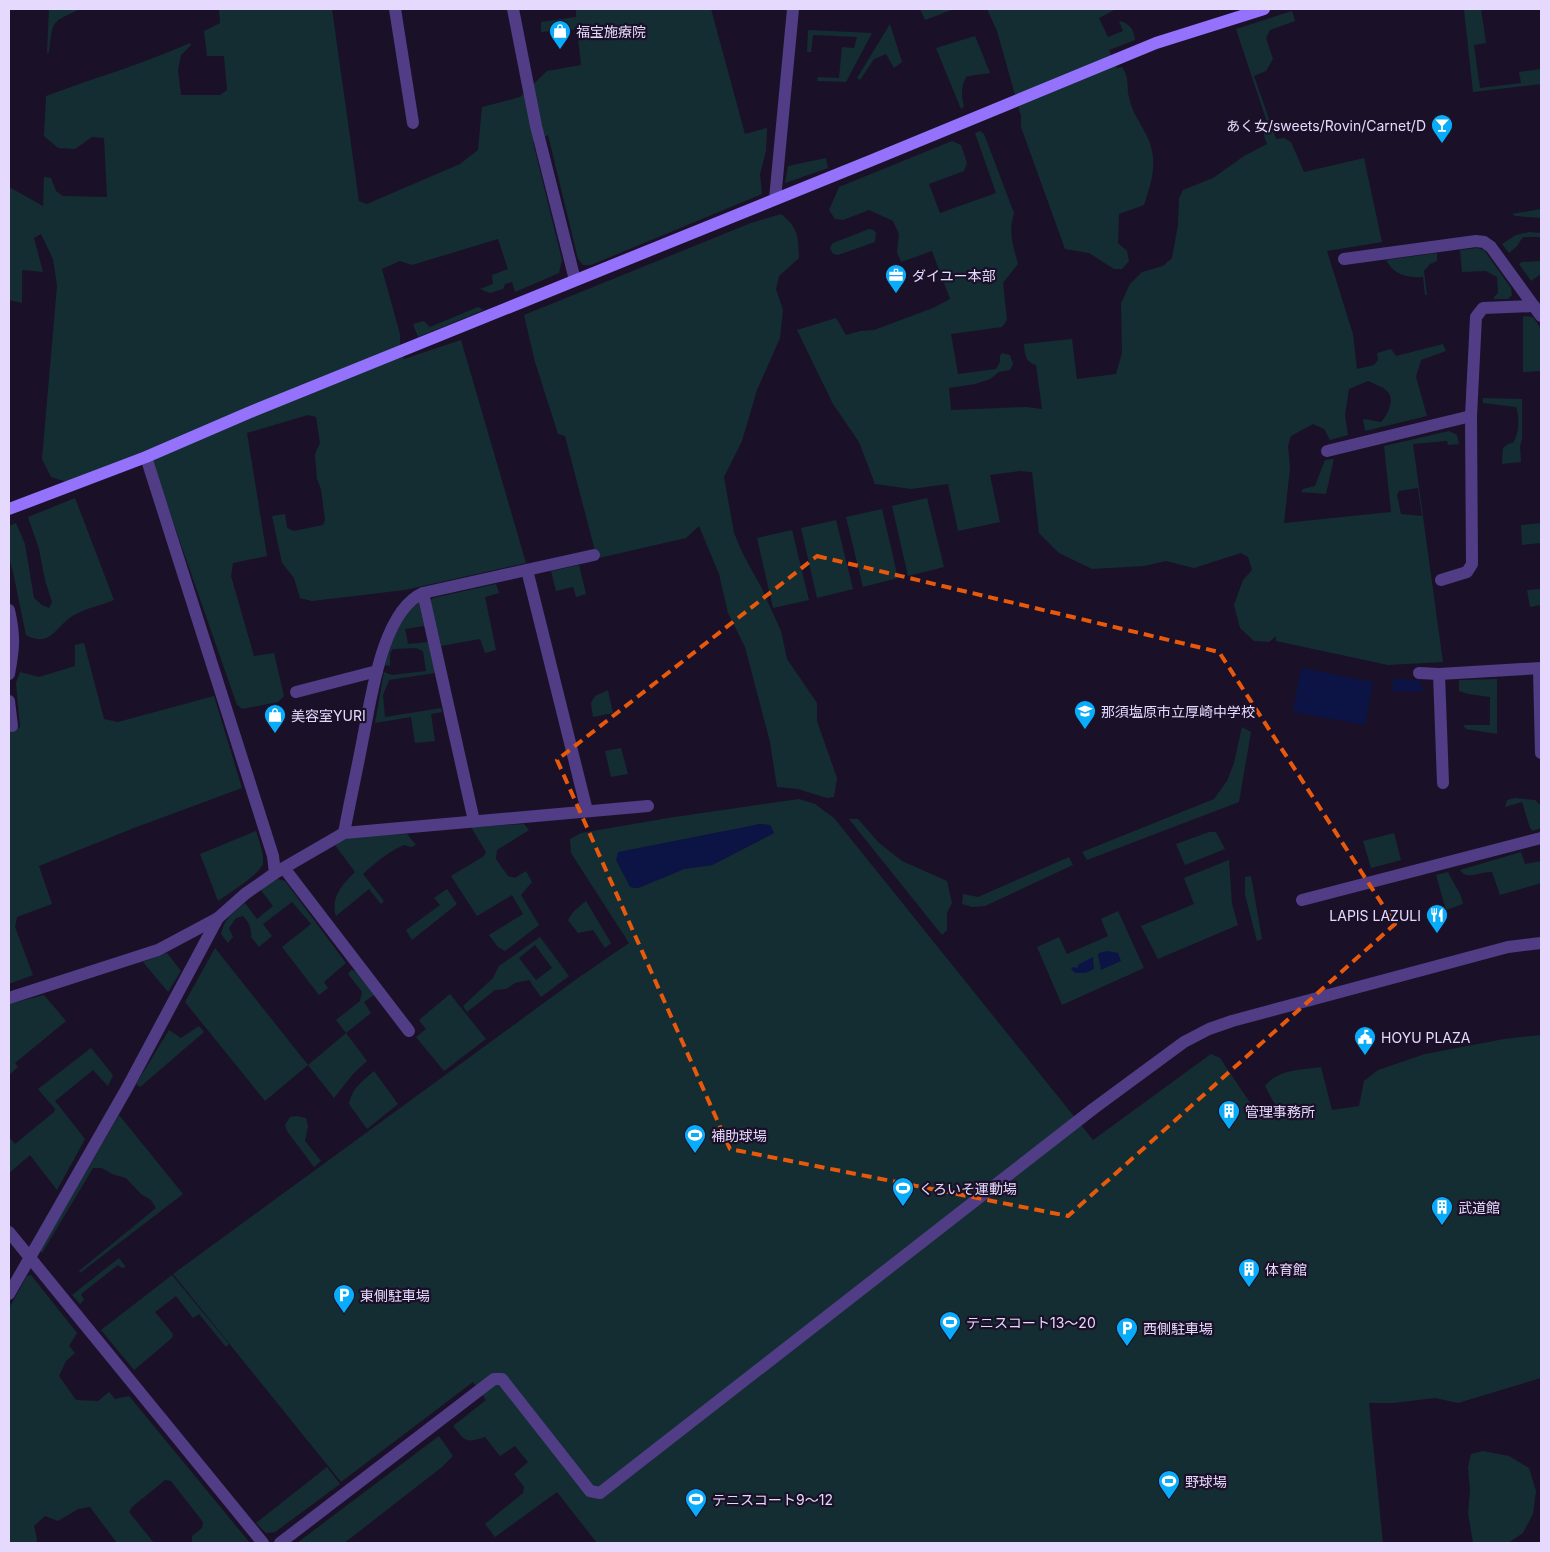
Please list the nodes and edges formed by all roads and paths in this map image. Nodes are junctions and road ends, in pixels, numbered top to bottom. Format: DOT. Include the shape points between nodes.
graph roads {
  1 [pos="395,9"];
  2 [pos="513,9"];
  3 [pos="793,9"];
  4 [pos="1264,9"];
  5 [pos="413,123"];
  6 [pos="775,199"];
  7 [pos="1344,259"];
  8 [pos="575,280"];
  9 [pos="1538,311"];
  10 [pos="1471,416"];
  11 [pos="1327,451"];
  12 [pos="146,457"];
  13 [pos="9,509"];
  14 [pos="594,555"];
  15 [pos="527,570"];
  16 [pos="1441,580"];
  17 [pos="423,594"];
  18 [pos="9,610"];
  19 [pos="1540,669"];
  20 [pos="377,671"];
  21 [pos="1419,673"];
  22 [pos="9,674"];
  23 [pos="1439,674"];
  24 [pos="296,692"];
  25 [pos="9,701"];
  26 [pos="12,726"];
  27 [pos="1541,753"];
  28 [pos="1443,783"];
  29 [pos="648,806"];
  30 [pos="587,812"];
  31 [pos="474,821"];
  32 [pos="344,832"];
  33 [pos="1541,838"];
  34 [pos="280,870"];
  35 [pos="1302,900"];
  36 [pos="218,918"];
  37 [pos="1541,942"];
  38 [pos="9,998"];
  39 [pos="409,1031"];
  40 [pos="9,1232"];
  41 [pos="29,1258"];
  42 [pos="9,1294"];
  43 [pos="263,1543"];
  44 [pos="280,1543"];
  1 -- 5 [label="street"];
  2 -- 8 [label="street" via="536,126"];
  3 -- 6 [label="street"];
  4 -- 6 [label="street" via="1156,43"];
  6 -- 8 [label="street"];
  7 -- 9 [label="street" via="1484,242"];
  8 -- 12 [label="street"];
  9 -- 10 [label="street" via="1483,308 1476,317"];
  10 -- 11 [label="street"];
  10 -- 16 [label="street" via="1472,564 1467,572"];
  12 -- 13 [label="street"];
  12 -- 34 [label="street"];
  14 -- 15 [label="street"];
  15 -- 17 [label="street"];
  15 -- 30 [label="street"];
  17 -- 20 [label="street" via="416,597 396,620"];
  17 -- 31 [label="street"];
  18 -- 22 [label="street" via="14,630"];
  19 -- 23 [label="street"];
  19 -- 27 [label="street"];
  20 -- 24 [label="street"];
  20 -- 32 [label="street"];
  21 -- 23 [label="street"];
  23 -- 28 [label="street"];
  25 -- 26 [label="street"];
  29 -- 30 [label="street"];
  30 -- 31 [label="street"];
  31 -- 32 [label="street"];
  32 -- 34 [label="street"];
  33 -- 35 [label="street"];
  34 -- 36 [label="street"];
  34 -- 39 [label="street"];
  36 -- 38 [label="street" via="158,950"];
  36 -- 41 [label="street" via="127,1088"];
  37 -- 44 [label="street" via="1508,947 1232,1021 1184,1042 1079,1119 600,1494 590,1491 502,1379 494,1379"];
  40 -- 41 [label="street"];
  41 -- 42 [label="street"];
  41 -- 43 [label="street"];
}
